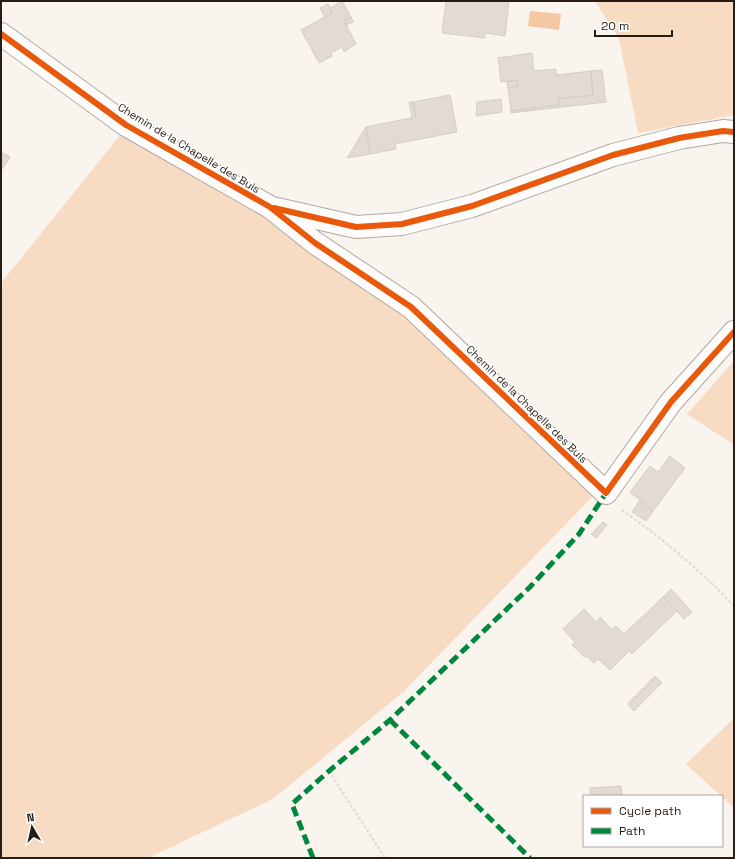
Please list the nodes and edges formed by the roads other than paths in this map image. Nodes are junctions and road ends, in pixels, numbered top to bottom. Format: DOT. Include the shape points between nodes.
graph roads {
  1 [pos="1,34"];
  2 [pos="734,132"];
  3 [pos="270,207"];
  4 [pos="734,332"];
  1 -- 3 [label="street, Chemin de la Chapelle des Buis" via="126,125"];
  2 -- 3 [label="street, Chemin de la Chapelle des Buis" via="679,138 613,155 472,206 402,224 356,227"];
  3 -- 4 [label="street, Chemin de la Chapelle des Buis" via="316,243 411,307 606,493 671,402"];
}
